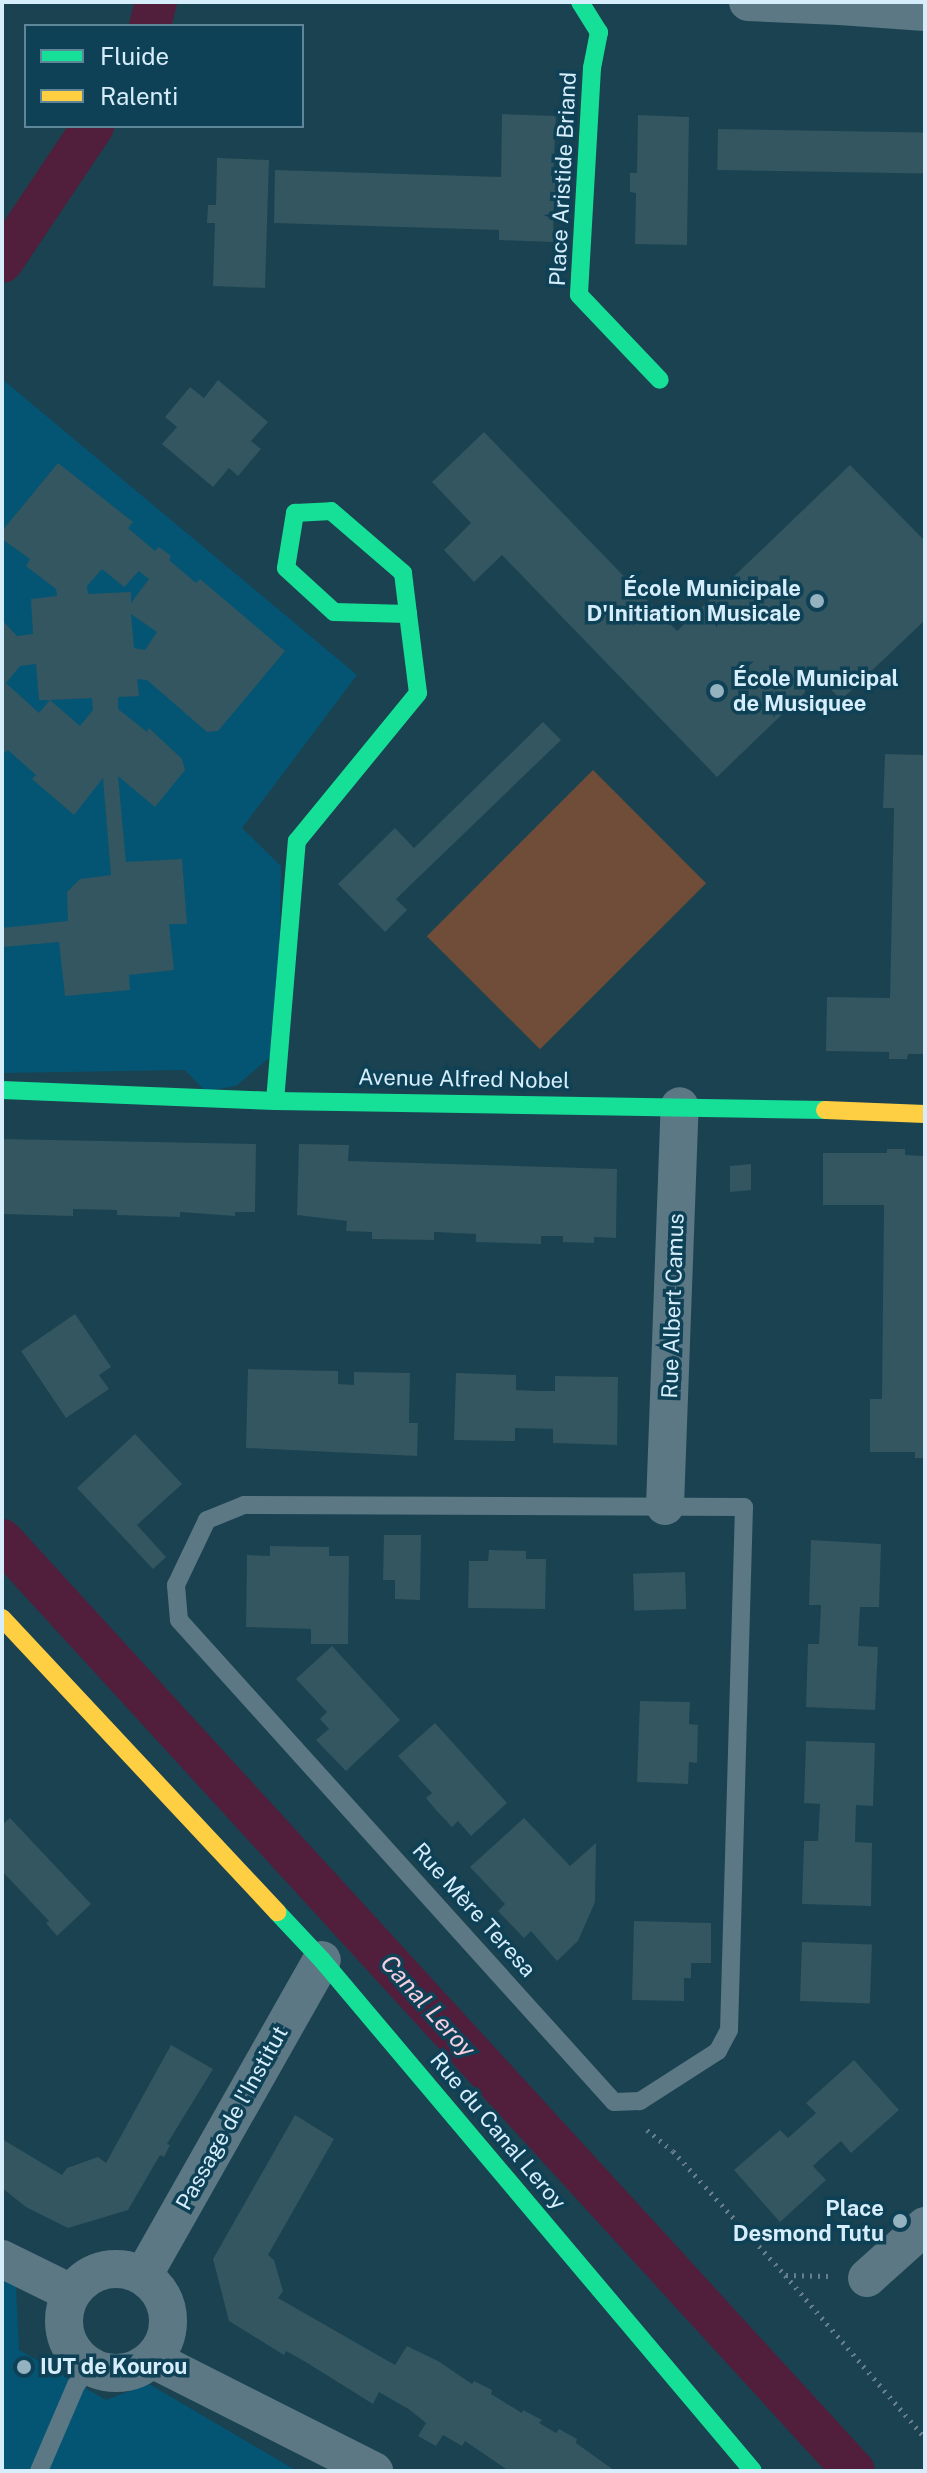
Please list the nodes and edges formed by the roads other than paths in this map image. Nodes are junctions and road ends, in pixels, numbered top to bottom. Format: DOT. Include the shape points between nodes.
graph roads {
  1 [pos="580,2"];
  2 [pos="748,2"];
  3 [pos="840,4"];
  4 [pos="925,12"];
  5 [pos="660,380"];
  6 [pos="408,614"];
  7 [pos="2,1090"];
  8 [pos="275,1101"];
  9 [pos="680,1106"];
  10 [pos="925,1114"];
  11 [pos="665,1506"];
  12 [pos="2,1618"];
  13 [pos="322,1960"];
  14 [pos="925,2226"];
  15 [pos="2,2259"];
  16 [pos="143,2276"];
  17 [pos="867,2278"];
  18 [pos="71,2293"];
  19 [pos="152,2359"];
  20 [pos="90,2367"];
  21 [pos="39,2471"];
  22 [pos="374,2471"];
  23 [pos="753,2471"];
  1 -- 5 [label="street, Place Aristide Briand" via="599,32 592,68 579,295"];
  2 -- 3 [label="street"];
  3 -- 4 [label="street"];
  6 -- 6 [label="street" via="334,612 286,568 295,513 331,511 403,573"];
  6 -- 8 [label="street" via="418,693 297,841"];
  7 -- 8 [label="street, Avenue Alfred Nobel"];
  8 -- 9 [label="street, Avenue Alfred Nobel"];
  9 -- 10 [label="street, Avenue Alfred Nobel"];
  9 -- 11 [label="street, Rue Albert Camus"];
  11 -- 11 [label="lane, Rue Mère Teresa" via="244,1505 207,1520 176,1585 179,1620 614,2102 640,2101 718,2051 729,2030 744,1507"];
  12 -- 13 [label="street, Rue du Canal Leroy"];
  13 -- 16 [label="street, Passage de l'Institut"];
  13 -- 23 [label="street, Rue du Canal Leroy"];
  14 -- 17 [label="street"];
  15 -- 18 [label="street"];
  16 -- 18 [label="street" via="124,2269 103,2270 85,2278"];
  16 -- 19 [label="street" via="167,2308 167,2335"];
  18 -- 20 [label="street" via="63,2320 65,2334"];
  19 -- 20 [label="street" via="122,2373"];
  19 -- 22 [label="street"];
  20 -- 21 [label="lane" via="76,2385"];
}
